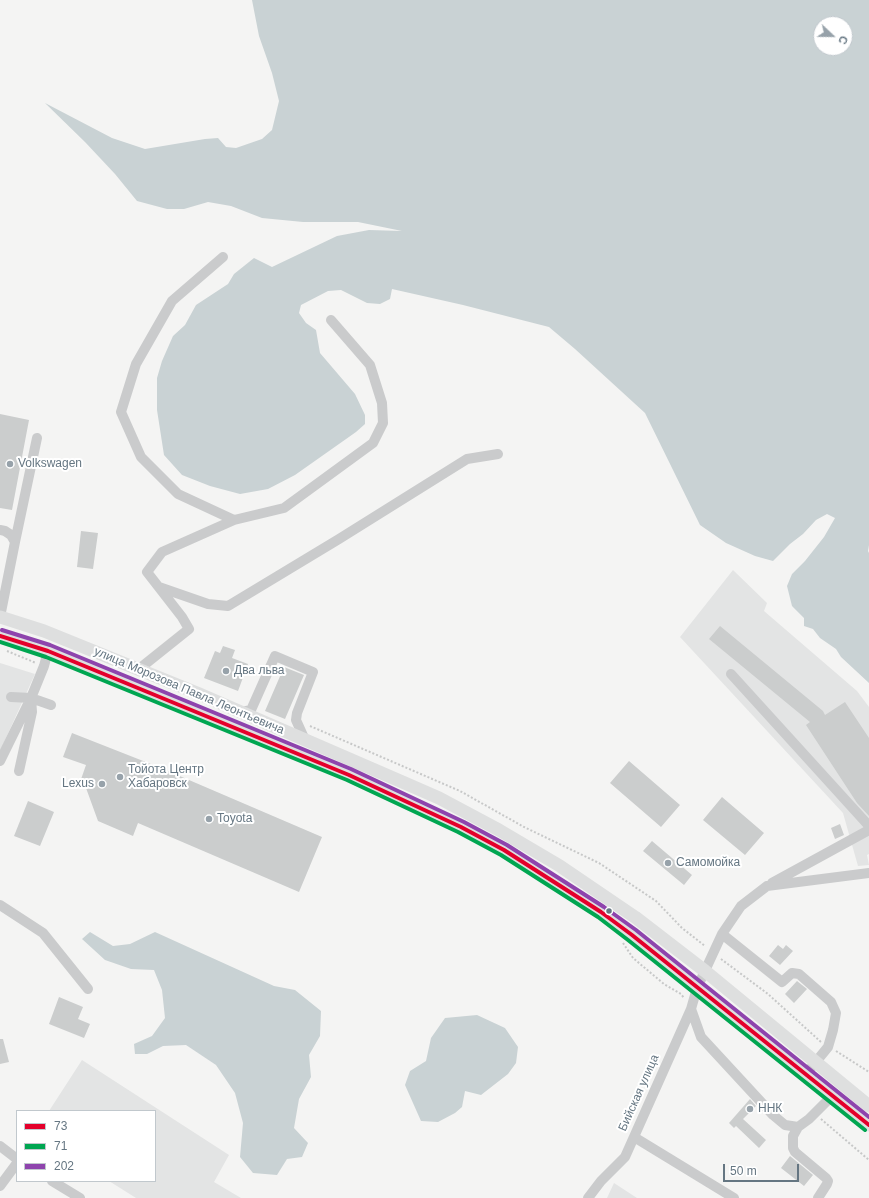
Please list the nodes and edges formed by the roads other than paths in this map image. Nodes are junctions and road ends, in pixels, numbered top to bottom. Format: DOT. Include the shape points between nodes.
graph roads {
  1 [pos="223,257"];
  2 [pos="331,320"];
  3 [pos="37,438"];
  4 [pos="498,454"];
  5 [pos="234,520"];
  6 [pos="0,530"];
  7 [pos="15,542"];
  8 [pos="159,587"];
  9 [pos="0,617"];
  10 [pos="0,636"];
  11 [pos="48,651"];
  12 [pos="139,669"];
  13 [pos="731,674"];
  14 [pos="11,697"];
  15 [pos="31,698"];
  16 [pos="51,705"];
  17 [pos="242,712"];
  18 [pos="305,740"];
  19 [pos="0,761"];
  20 [pos="19,771"];
  21 [pos="869,826"];
  22 [pos="869,830"];
  23 [pos="869,873"];
  24 [pos="767,886"];
  25 [pos="0,905"];
  26 [pos="722,934"];
  27 [pos="705,971"];
  28 [pos="697,988"];
  29 [pos="88,989"];
  30 [pos="691,1009"];
  31 [pos="816,1062"];
  32 [pos="806,1074"];
  33 [pos="832,1096"];
  34 [pos="869,1106"];
  35 [pos="798,1126"];
  36 [pos="869,1126"];
  37 [pos="634,1137"];
  38 [pos="0,1146"];
  39 [pos="16,1158"];
  40 [pos="16,1164"];
  41 [pos="54,1182"];
  42 [pos="0,1186"];
  43 [pos="80,1198"];
  44 [pos="588,1198"];
  45 [pos="734,1198"];
  46 [pos="818,1198"];
  1 -- 5 [label="street" via="172,301 136,364 121,412 140,457 178,494"];
  2 -- 5 [label="street" via="370,365 382,403 383,423 373,443 284,508"];
  3 -- 7 [label="street"];
  4 -- 8 [label="street" via="467,459 228,606 208,604"];
  5 -- 8 [label="street" via="162,552 147,572"];
  6 -- 7 [label="street" via="11,534"];
  7 -- 9 [label="street"];
  8 -- 12 [label="street" via="189,629"];
  9 -- 12 [label="main road, улица Морозова Павла Леонтьевича" via="44,631"];
  10 -- 11 [label="main road, улица Морозова Павла Леонтьевича"];
  11 -- 15 [label="street"];
  11 -- 28 [label="main road, улица Морозова Павла Леонтьевича" via="349,775 461,827 504,850 601,912"];
  12 -- 17 [label="main road, улица Морозова Павла Леонтьевича"];
  13 -- 21 [label="street"];
  14 -- 15 [label="street"];
  15 -- 16 [label="street"];
  15 -- 19 [label="street"];
  15 -- 20 [label="street" via="32,712"];
  17 -- 18 [label="main road, улица Морозова Павла Леонтьевича"];
  17 -- 18 [label="street" via="251,710 275,656 313,672 296,720"];
  18 -- 27 [label="main road, улица Морозова Павла Леонтьевича" via="432,795 524,845 585,882"];
  22 -- 24 [label="street, Бийская улица"];
  23 -- 24 [label="street"];
  24 -- 26 [label="street, Бийская улица" via="741,906"];
  25 -- 29 [label="street" via="43,933"];
  26 -- 27 [label="street, Бийская улица"];
  26 -- 31 [label="street" via="782,982 792,973 799,974 831,1002 836,1013 833,1030 828,1047"];
  27 -- 28 [label="street, Бийская улица"];
  27 -- 31 [label="main road, улица Морозова Павла Леонтьевича"];
  28 -- 30 [label="street, Бийская улица"];
  28 -- 32 [label="main road, улица Морозова Павла Леонтьевича"];
  30 -- 35 [label="street" via="701,1037 773,1115 785,1125"];
  30 -- 37 [label="street, Бийская улица"];
  31 -- 32 [label="street"];
  31 -- 34 [label="main road, улица Морозова Павла Леонтьевича"];
  32 -- 33 [label="main road, улица Морозова Павла Леонтьевича"];
  33 -- 35 [label="street"];
  33 -- 36 [label="main road, улица Морозова Павла Леонтьевича"];
  35 -- 46 [label="street" via="794,1136 795,1152 828,1180"];
  37 -- 44 [label="street, Бийская улица" via="625,1157"];
  37 -- 45 [label="street"];
  38 -- 39 [label="street"];
  40 -- 42 [label="street"];
  41 -- 43 [label="street"];
}
